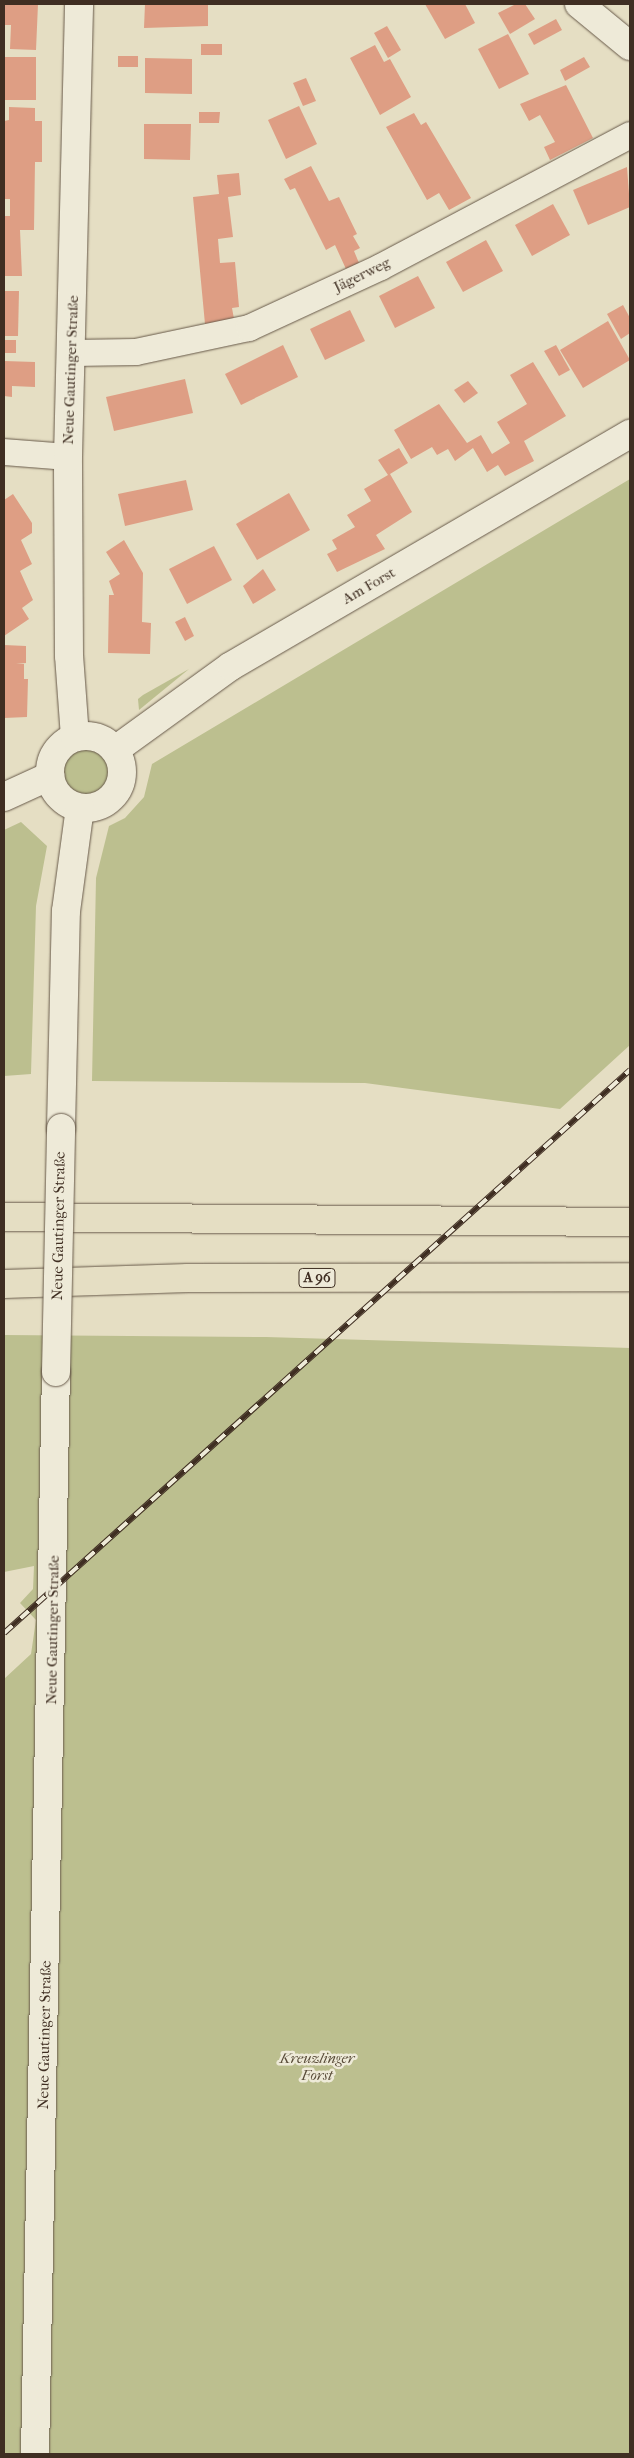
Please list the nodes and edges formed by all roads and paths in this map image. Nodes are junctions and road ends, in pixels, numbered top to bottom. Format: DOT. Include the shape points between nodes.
graph roads {
  1 [pos="78,4"];
  2 [pos="579,4"];
  3 [pos="630,46"];
  4 [pos="630,135"];
  5 [pos="73,353"];
  6 [pos="630,434"];
  7 [pos="4,452"];
  8 [pos="68,457"];
  9 [pos="75,737"];
  10 [pos="115,750"];
  11 [pos="50,776"];
  12 [pos="4,797"];
  13 [pos="80,808"];
  14 [pos="4,1217"];
  15 [pos="630,1222"];
  16 [pos="630,1277"];
  17 [pos="4,1284"];
  18 [pos="35,2454"];
  1 -- 5 [label="street, Neue Gautinger Straße"];
  2 -- 3 [label="street"];
  4 -- 5 [label="street, Jägerweg" via="381,267 249,328 136,352"];
  5 -- 8 [label="street, Neue Gautinger Straße"];
  6 -- 10 [label="street, Am Forst" via="231,666"];
  7 -- 8 [label="street"];
  8 -- 9 [label="street, Neue Gautinger Straße" via="69,656"];
  9 -- 10 [label="street" via="97,737"];
  9 -- 11 [label="street" via="55,752"];
  10 -- 13 [label="street" via="123,773 117,791 104,804"];
  11 -- 12 [label="street"];
  11 -- 13 [label="street" via="59,797"];
  13 -- 18 [label="street, Neue Gautinger Straße, bridge" via="66,911"];
  14 -- 15 [label="highway"];
  16 -- 17 [label="highway, A 96" via="188,1278"];
}
